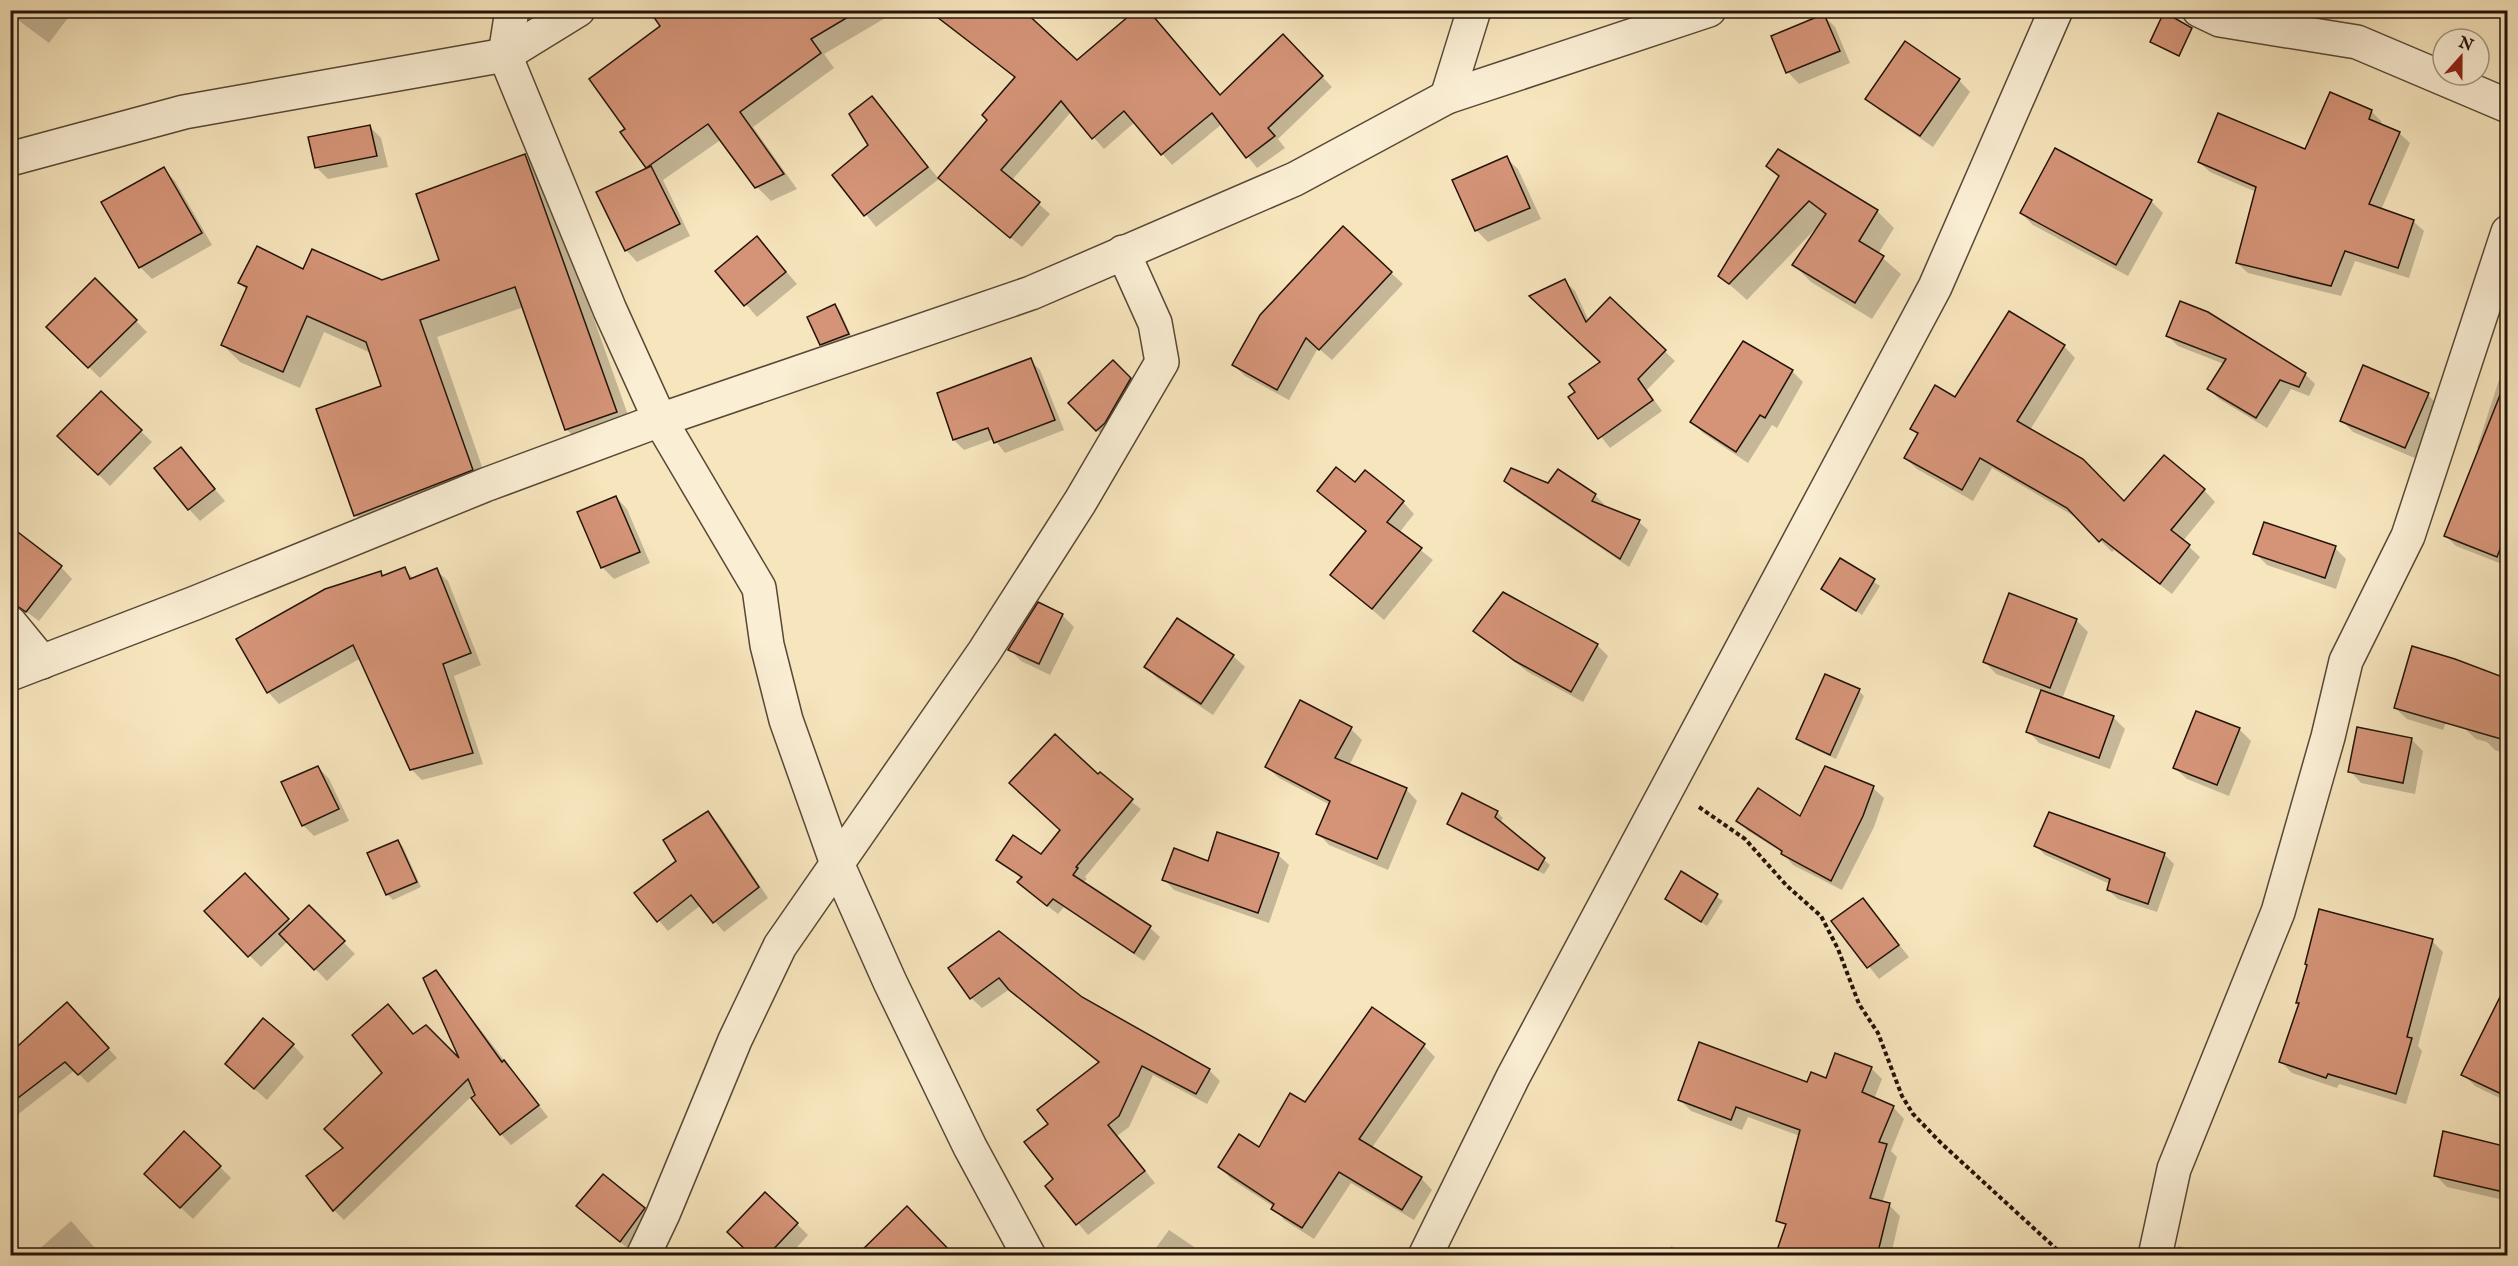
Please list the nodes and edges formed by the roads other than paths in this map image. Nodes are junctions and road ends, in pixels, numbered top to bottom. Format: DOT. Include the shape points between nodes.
graph roads {
  1 [pos="512,10"];
  2 [pos="578,10"];
  3 [pos="1474,10"];
  4 [pos="1709,10"];
  5 [pos="2056,10"];
  6 [pos="2199,10"];
  7 [pos="505,55"];
  8 [pos="1447,98"];
  9 [pos="2508,106"];
  10 [pos="10,159"];
  11 [pos="2508,232"];
  12 [pos="1124,252"];
  13 [pos="660,420"];
  14 [pos="10,622"];
  15 [pos="42,662"];
  16 [pos="10,674"];
  17 [pos="836,861"];
  18 [pos="643,1256"];
  19 [pos="1029,1256"];
  20 [pos="1425,1256"];
  21 [pos="2155,1256"];
  1 -- 7 [label="street"];
  2 -- 7 [label="street"];
  3 -- 8 [label="street"];
  4 -- 8 [label="street"];
  5 -- 20 [label="street" via="1935,286 1513,1077"];
  6 -- 9 [label="street" via="2220,20 2357,42"];
  7 -- 10 [label="street" via="184,112"];
  7 -- 13 [label="street" via="596,277"];
  8 -- 12 [label="street" via="1295,180"];
  11 -- 21 [label="street" via="2408,536 2346,661 2278,912 2174,1170"];
  12 -- 13 [label="street" via="1031,293"];
  12 -- 17 [label="street" via="1155,323 1162,362 1080,502 984,652"];
  13 -- 15 [label="street" via="485,485"];
  13 -- 17 [label="street" via="759,588 767,645 786,720"];
  14 -- 15 [label="street"];
  15 -- 16 [label="street"];
  17 -- 18 [label="street" via="780,946 735,1040"];
  17 -- 19 [label="street" via="970,1147"];
}
